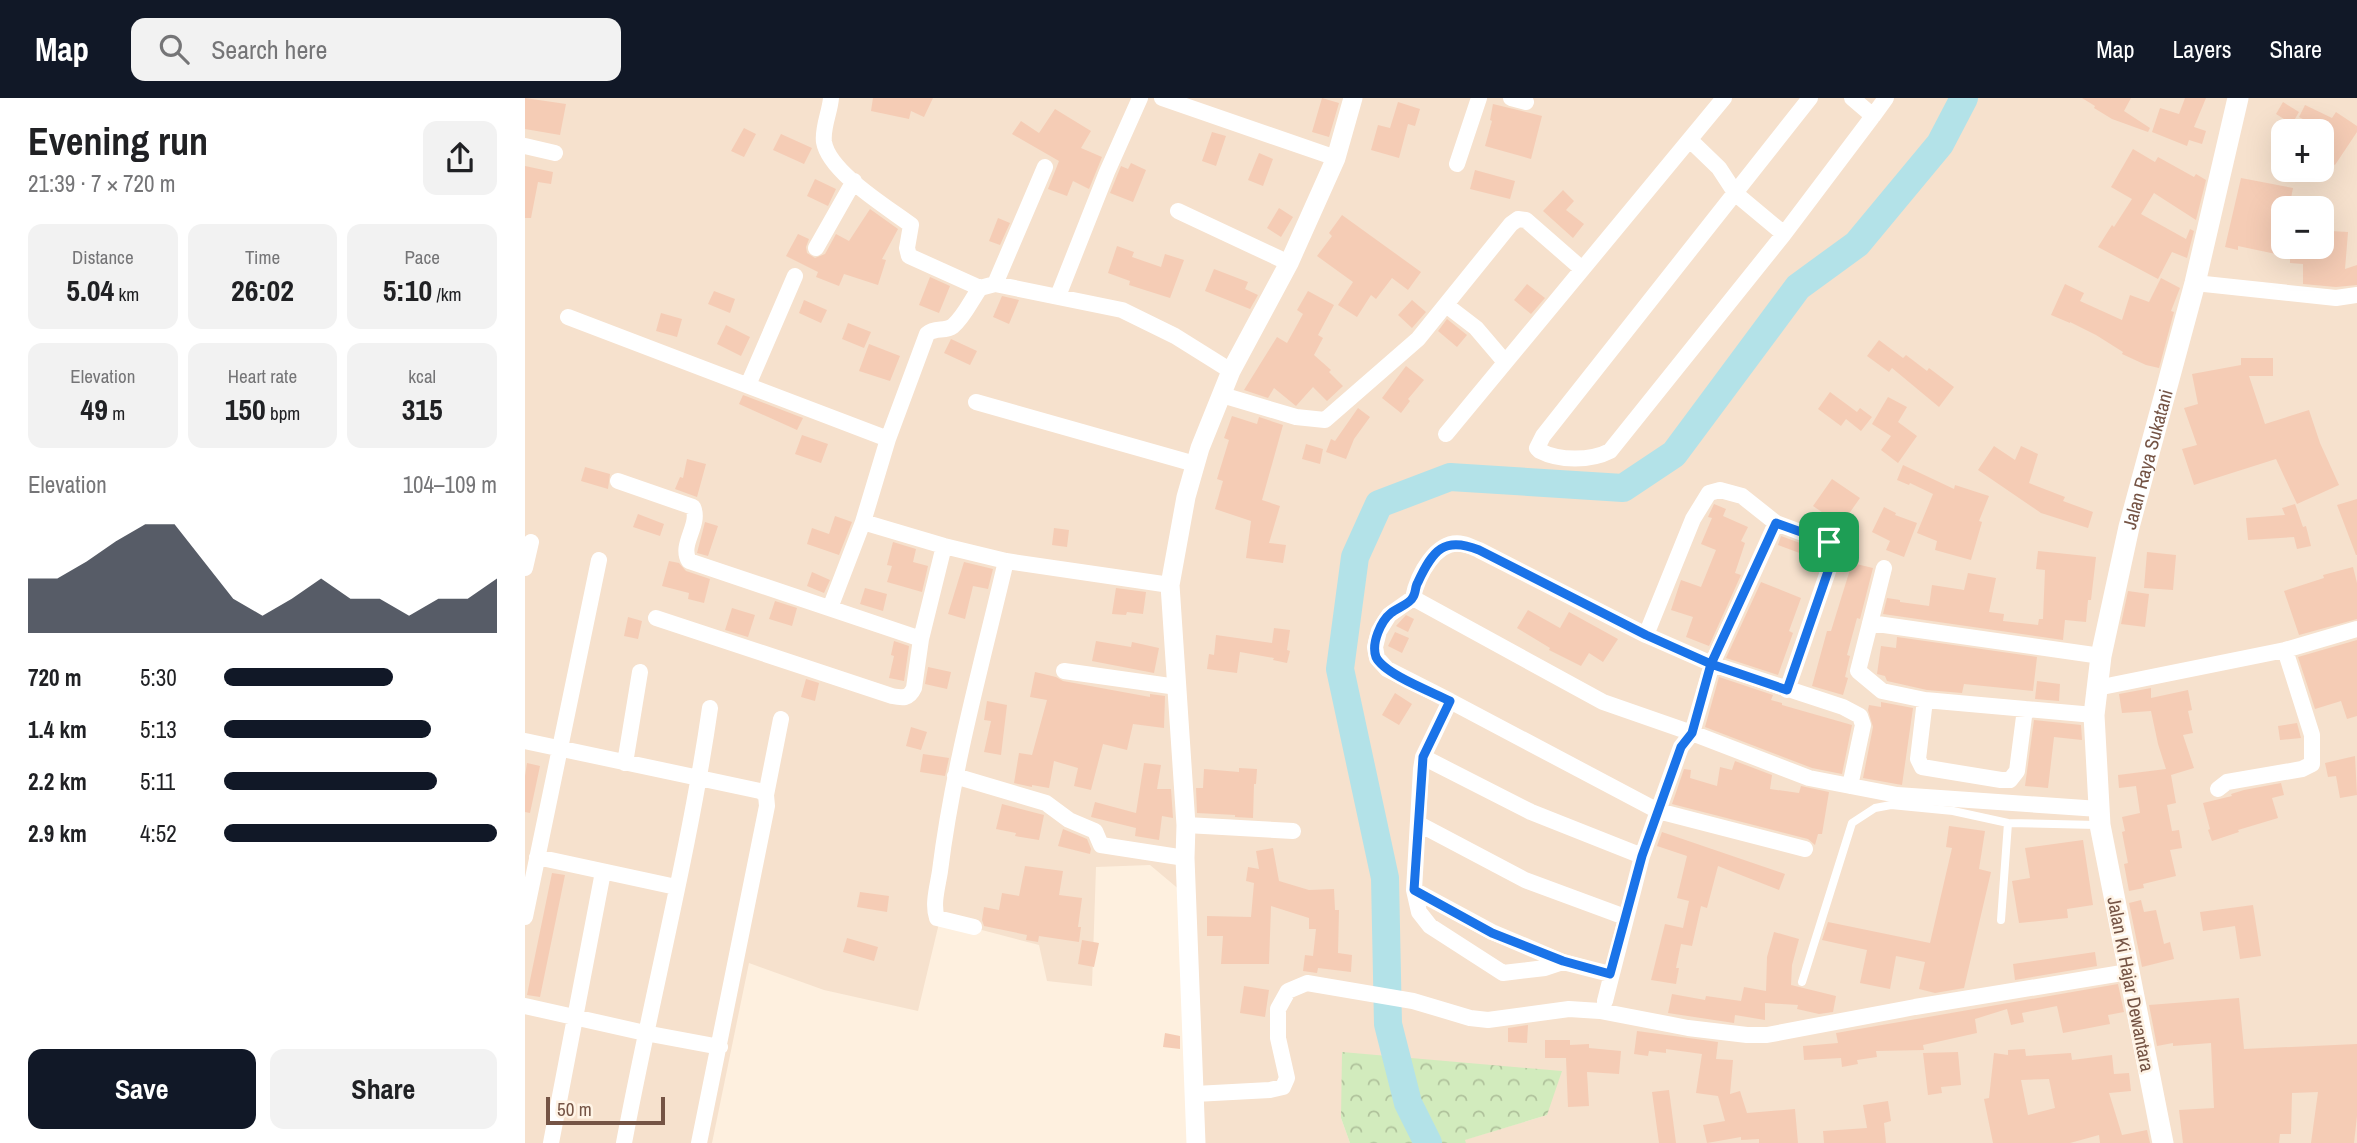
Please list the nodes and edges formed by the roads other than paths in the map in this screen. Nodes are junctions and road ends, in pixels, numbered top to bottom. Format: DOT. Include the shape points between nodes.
graph roads {
  1 [pos="831,98"];
  2 [pos="1140,98"];
  3 [pos="1162,98"];
  4 [pos="1353,98"];
  5 [pos="1479,98"];
  6 [pos="1724,98"];
  7 [pos="1810,98"];
  8 [pos="1852,98"];
  9 [pos="1886,98"];
  10 [pos="2238,98"];
  11 [pos="1873,116"];
  12 [pos="1690,141"];
  13 [pos="525,146"];
  14 [pos="555,153"];
  15 [pos="1336,158"];
  16 [pos="1457,164"];
  17 [pos="1045,167"];
  18 [pos="853,181"];
  19 [pos="1736,194"];
  20 [pos="1178,211"];
  21 [pos="1784,234"];
  22 [pos="816,248"];
  23 [pos="1289,263"];
  24 [pos="1582,269"];
  25 [pos="795,276"];
  26 [pos="2195,283"];
  27 [pos="988,286"];
  28 [pos="2357,295"];
  29 [pos="1058,296"];
  30 [pos="1446,305"];
  31 [pos="568,317"];
  32 [pos="1505,362"];
  33 [pos="1231,371"];
  34 [pos="748,385"];
  35 [pos="1222,395"];
  36 [pos="976,402"];
  37 [pos="1446,434"];
  38 [pos="888,439"];
  39 [pos="1195,464"];
  40 [pos="618,481"];
  41 [pos="863,523"];
  42 [pos="1776,523"];
  43 [pos="531,542"];
  44 [pos="944,546"];
  45 [pos="599,560"];
  46 [pos="1006,561"];
  47 [pos="525,568"];
  48 [pos="1884,569"];
  49 [pos="1170,585"];
  50 [pos="1413,598"];
  51 [pos="830,608"];
  52 [pos="656,618"];
  53 [pos="1870,622"];
  54 [pos="2357,629"];
  55 [pos="1646,635"];
  56 [pos="921,639"];
  57 [pos="2285,650"];
  58 [pos="2101,656"];
  59 [pos="1711,664"];
  60 [pos="1064,671"];
  61 [pos="640,673"];
  62 [pos="1177,687"];
  63 [pos="2097,688"];
  64 [pos="1787,690"];
  65 [pos="1925,700"];
  66 [pos="1450,701"];
  67 [pos="710,708"];
  68 [pos="2025,709"];
  69 [pos="2094,715"];
  70 [pos="781,719"];
  71 [pos="1692,733"];
  72 [pos="525,741"];
  73 [pos="559,749"];
  74 [pos="1423,757"];
  75 [pos="625,764"];
  76 [pos="955,776"];
  77 [pos="699,780"];
  78 [pos="1850,786"];
  79 [pos="2218,789"];
  80 [pos="766,795"];
  81 [pos="1658,811"];
  82 [pos="2100,817"];
  83 [pos="2008,822"];
  84 [pos="1419,824"];
  85 [pos="1186,825"];
  86 [pos="1293,831"];
  87 [pos="1805,849"];
  88 [pos="1642,856"];
  89 [pos="537,857"];
  90 [pos="1185,858"];
  91 [pos="603,872"];
  92 [pos="676,887"];
  93 [pos="1414,890"];
  94 [pos="525,917"];
  95 [pos="1625,917"];
  96 [pos="2001,920"];
  97 [pos="974,927"];
  98 [pos="1563,961"];
  99 [pos="2128,972"];
  100 [pos="1610,974"];
  101 [pos="1802,982"];
  102 [pos="1605,1001"];
  103 [pos="525,1006"];
  104 [pos="576,1018"];
  105 [pos="645,1033"];
  106 [pos="720,1047"];
  107 [pos="1195,1094"];
  108 [pos="551,1143"];
  109 [pos="624,1143"];
  110 [pos="699,1143"];
  111 [pos="1196,1143"];
  112 [pos="2163,1143"];
  1 -- 18 [label="street" via="823,138 833,161"];
  2 -- 29 [label="street"];
  3 -- 15 [label="street"];
  4 -- 15 [label="street"];
  5 -- 16 [label="street"];
  6 -- 12 [label="street"];
  7 -- 19 [label="street"];
  8 -- 11 [label="street"];
  9 -- 11 [label="street"];
  10 -- 26 [label="main road, Jalan Raya Sukatani"];
  11 -- 21 [label="street"];
  12 -- 19 [label="street" via="1719,168"];
  12 -- 24 [label="street"];
  13 -- 14 [label="street"];
  15 -- 23 [label="street"];
  17 -- 27 [label="street"];
  18 -- 22 [label="street"];
  18 -- 27 [label="street" via="911,225 909,256"];
  19 -- 21 [label="street"];
  19 -- 21 [label="street" via="1543,436 1539,451 1597,458 1610,451"];
  20 -- 23 [label="street"];
  23 -- 33 [label="street"];
  24 -- 30 [label="street" via="1526,220 1518,219"];
  24 -- 32 [label="street"];
  25 -- 34 [label="street"];
  26 -- 28 [label="street" via="2336,298"];
  26 -- 58 [label="main road, Jalan Raya Sukatani" via="2129,527"];
  27 -- 29 [label="street"];
  27 -- 38 [label="street" via="953,326 927,334"];
  29 -- 33 [label="street" via="1122,310"];
  30 -- 32 [label="street" via="1476,328"];
  30 -- 35 [label="street" via="1418,340 1325,420 1296,417"];
  31 -- 34 [label="street"];
  32 -- 37 [label="street"];
  33 -- 35 [label="street"];
  34 -- 38 [label="street"];
  35 -- 39 [label="street"];
  36 -- 39 [label="street"];
  38 -- 41 [label="street"];
  39 -- 49 [label="street"];
  40 -- 51 [label="street" via="693,507 696,515 686,552 689,561"];
  41 -- 44 [label="street"];
  41 -- 51 [label="street"];
  42 -- 55 [label="street" via="1742,496 1720,490 1709,494 1693,519"];
  42 -- 59 [label="street"];
  42 -- 64 [label="street" via="1829,542 1833,552"];
  43 -- 47 [label="street"];
  44 -- 46 [label="street"];
  44 -- 56 [label="street"];
  45 -- 73 [label="street"];
  46 -- 49 [label="street"];
  46 -- 76 [label="street"];
  48 -- 53 [label="street"];
  49 -- 62 [label="street"];
  50 -- 55 [label="street" via="1437,553 1448,544 1461,543"];
  50 -- 66 [label="street" via="1389,615 1379,631 1377,658 1387,669"];
  50 -- 71 [label="street" via="1603,702"];
  51 -- 56 [label="street"];
  52 -- 56 [label="street" via="905,698 914,688"];
  53 -- 58 [label="street"];
  53 -- 65 [label="street" via="1858,671 1882,691"];
  54 -- 57 [label="street"];
  55 -- 59 [label="street"];
  57 -- 63 [label="street"];
  57 -- 79 [label="street" via="2312,735 2312,764 2227,782"];
  58 -- 63 [label="main road, Jalan Raya Sukatani"];
  59 -- 64 [label="street"];
  59 -- 71 [label="street"];
  60 -- 62 [label="street"];
  61 -- 75 [label="street"];
  62 -- 85 [label="street"];
  63 -- 69 [label="main road, Jalan Raya Sukatani"];
  64 -- 78 [label="street" via="1843,707 1863,720"];
  65 -- 68 [label="street"];
  65 -- 68 [label="street" via="1918,759 1922,767 2001,780 2010,780 2017,771"];
  66 -- 74 [label="street"];
  66 -- 81 [label="street"];
  67 -- 77 [label="street"];
  68 -- 69 [label="street"];
  69 -- 82 [label="main road, Jalan Raya Sukatani"];
  70 -- 80 [label="street"];
  71 -- 78 [label="street" via="1809,778"];
  71 -- 81 [label="street" via="1681,747"];
  72 -- 73 [label="street"];
  73 -- 75 [label="street"];
  73 -- 89 [label="street"];
  74 -- 84 [label="street"];
  74 -- 88 [label="street" via="1531,812"];
  75 -- 77 [label="street"];
  76 -- 90 [label="street" via="1046,803 1095,831 1101,845"];
  76 -- 97 [label="street" via="935,914"];
  77 -- 80 [label="street"];
  77 -- 92 [label="street"];
  78 -- 82 [label="street"];
  80 -- 106 [label="street"];
  81 -- 87 [label="street"];
  81 -- 88 [label="street"];
  82 -- 83 [label="lane"];
  82 -- 99 [label="main road, Jalan Ki Hajar Dewantara"];
  83 -- 96 [label="lane"];
  83 -- 101 [label="lane" via="1891,805 1875,808 1852,823"];
  84 -- 93 [label="street"];
  84 -- 95 [label="street" via="1525,880"];
  85 -- 86 [label="street"];
  85 -- 90 [label="street"];
  88 -- 95 [label="street"];
  89 -- 91 [label="street"];
  89 -- 94 [label="street"];
  90 -- 107 [label="street"];
  91 -- 92 [label="street"];
  91 -- 104 [label="street"];
  92 -- 105 [label="street"];
  93 -- 98 [label="street" via="1492,933"];
  93 -- 98 [label="street" via="1419,912 1430,926 1503,973"];
  95 -- 100 [label="street"];
  98 -- 100 [label="street"];
  99 -- 107 [label="street" via="1767,1035 1569,1009 1488,1020 1470,1018 1413,1001 1307,982 1288,991 1278,1009 1280,1054 1287,1078 1283,1087"];
  99 -- 112 [label="main road, Jalan Ki Hajar Dewantara"];
  100 -- 102 [label="street"];
  103 -- 104 [label="street"];
  104 -- 105 [label="street"];
  104 -- 108 [label="street"];
  105 -- 106 [label="street"];
  105 -- 109 [label="street"];
  106 -- 110 [label="street"];
  107 -- 111 [label="street"];
}
